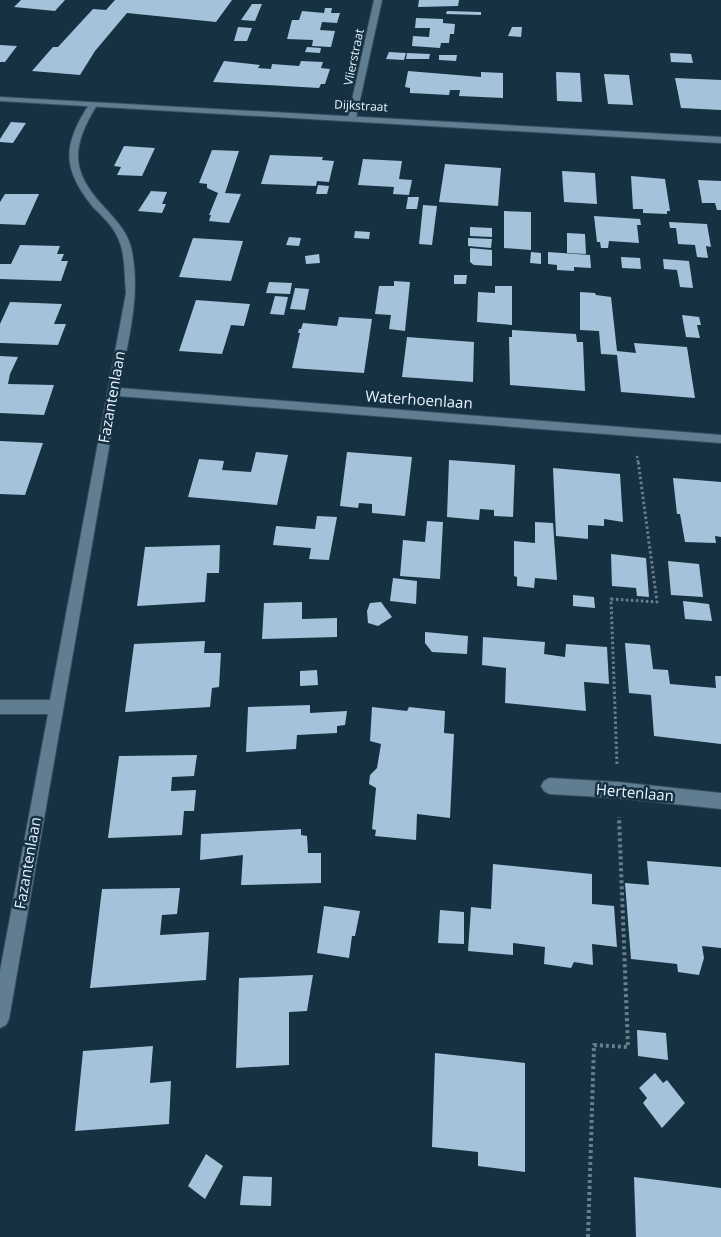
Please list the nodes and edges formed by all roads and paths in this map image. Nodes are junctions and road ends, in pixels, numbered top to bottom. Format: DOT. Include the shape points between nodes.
graph roads {
  1 [pos="378,0"];
  2 [pos="0,99"];
  3 [pos="93,105"];
  4 [pos="352,118"];
  5 [pos="721,140"];
  6 [pos="114,392"];
  7 [pos="634,433"];
  8 [pos="721,440"];
  9 [pos="0,707"];
  10 [pos="56,707"];
  11 [pos="549,786"];
  12 [pos="618,790"];
  13 [pos="721,801"];
  14 [pos="0,1019"];
  15 [pos="588,1237"];
  1 -- 4 [label="street, Vlierstraat"];
  2 -- 3 [label="street, Dijkstraat"];
  3 -- 4 [label="street, Dijkstraat"];
  3 -- 6 [label="street, Fazantenlaan" via="76,141 73,163 80,181 124,239 128,260 131,293"];
  4 -- 5 [label="street, Dijkstraat"];
  6 -- 7 [label="street, Waterhoenlaan"];
  6 -- 10 [label="street, Fazantenlaan"];
  7 -- 8 [label="street, Waterhoenlaan"];
  7 -- 12 [label="path" via="657,602 611,599"];
  9 -- 10 [label="street"];
  10 -- 14 [label="street, Fazantenlaan"];
  11 -- 12 [label="street, Hertenlaan"];
  12 -- 13 [label="street, Hertenlaan"];
  12 -- 15 [label="path" via="628,1047 594,1045"];
}
